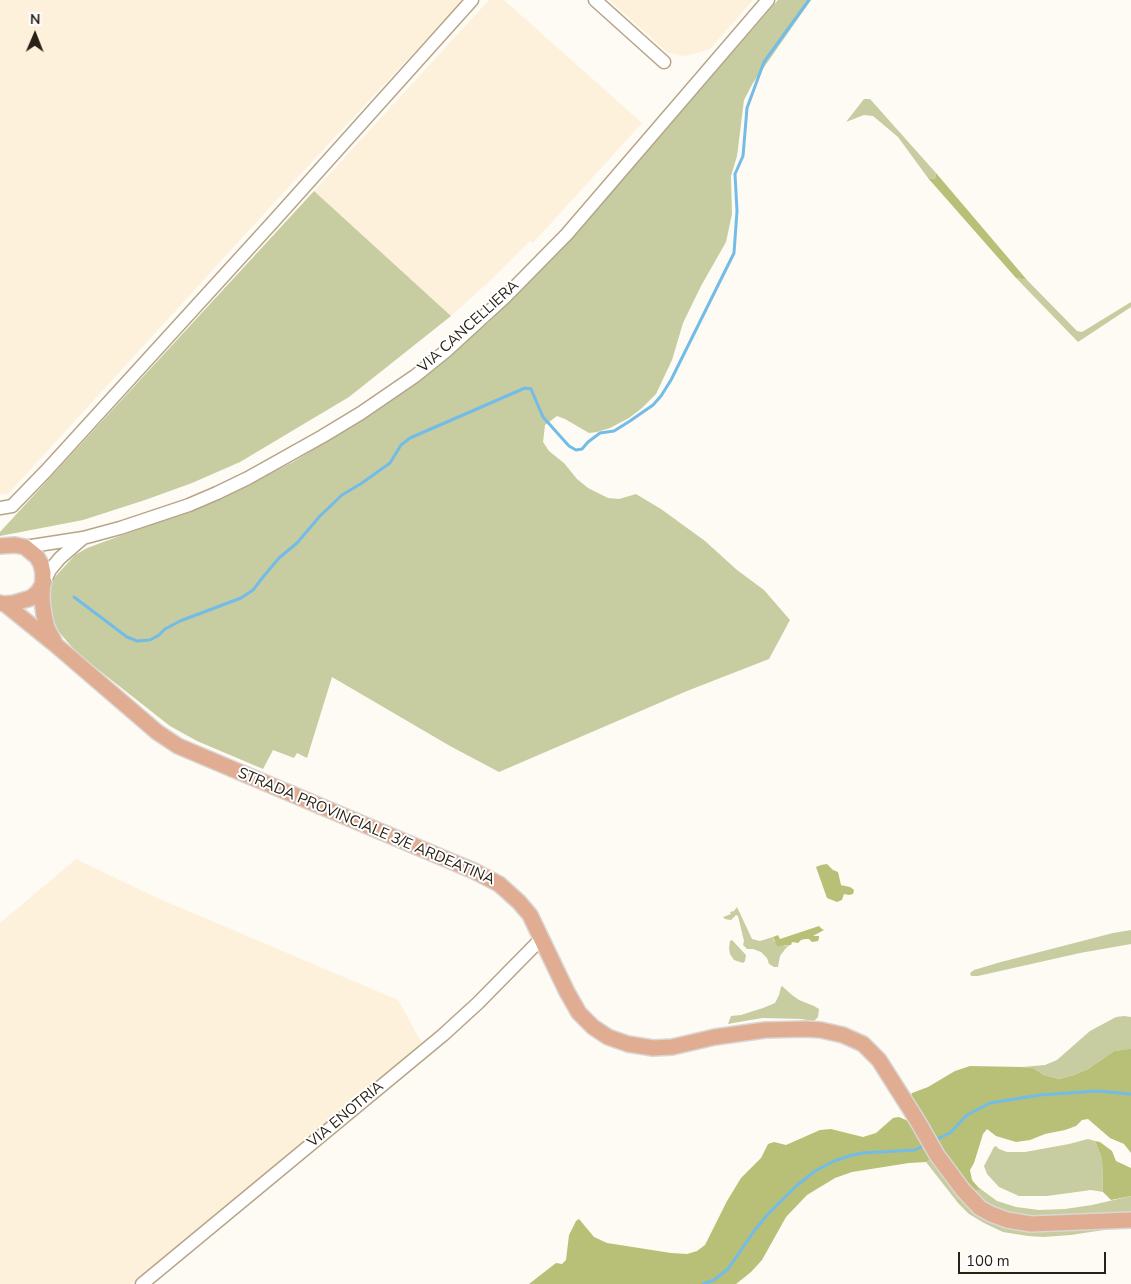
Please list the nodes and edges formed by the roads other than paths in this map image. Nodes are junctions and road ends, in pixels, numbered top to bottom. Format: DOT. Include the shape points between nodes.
graph roads {
  1 [pos="472,0"];
  2 [pos="594,0"];
  3 [pos="768,0"];
  4 [pos="664,62"];
  5 [pos="0,508"];
  6 [pos="84,538"];
  7 [pos="0,546"];
  8 [pos="25,547"];
  9 [pos="44,582"];
  10 [pos="2,604"];
  11 [pos="57,646"];
  12 [pos="542,938"];
  13 [pos="1131,1220"];
  14 [pos="142,1284"];
  1 -- 5 [label="street" via="46,471 12,506"];
  2 -- 4 [label="street"];
  3 -- 6 [label="street, VIA CANCELLIERA" via="567,234 505,297 415,376 361,413 248,478 189,505"];
  6 -- 8 [label="street, VIA CANCELLIERA"];
  6 -- 9 [label="street, VIA CANCELLIERA" via="60,558"];
  7 -- 8 [label="main road"];
  8 -- 9 [label="main road" via="41,564"];
  9 -- 10 [label="main road" via="30,598 14,604"];
  9 -- 11 [label="main road" via="44,615"];
  10 -- 11 [label="main road, STRADA PROVINCIALE 3/E ARDEATINA"];
  11 -- 12 [label="main road, STRADA PROVINCIALE 3/E ARDEATINA" via="157,732 178,746 494,881 525,908"];
  12 -- 13 [label="main road, STRADA PROVINCIALE 3/E ARDEATINA" via="575,1007 593,1027 608,1037 628,1044 659,1048 765,1030 806,1029 837,1034 862,1044 874,1054 937,1155 971,1200 986,1211 1007,1220 1038,1225"];
  12 -- 14 [label="street, VIA ENOTRIA" via="442,1035"];
}
